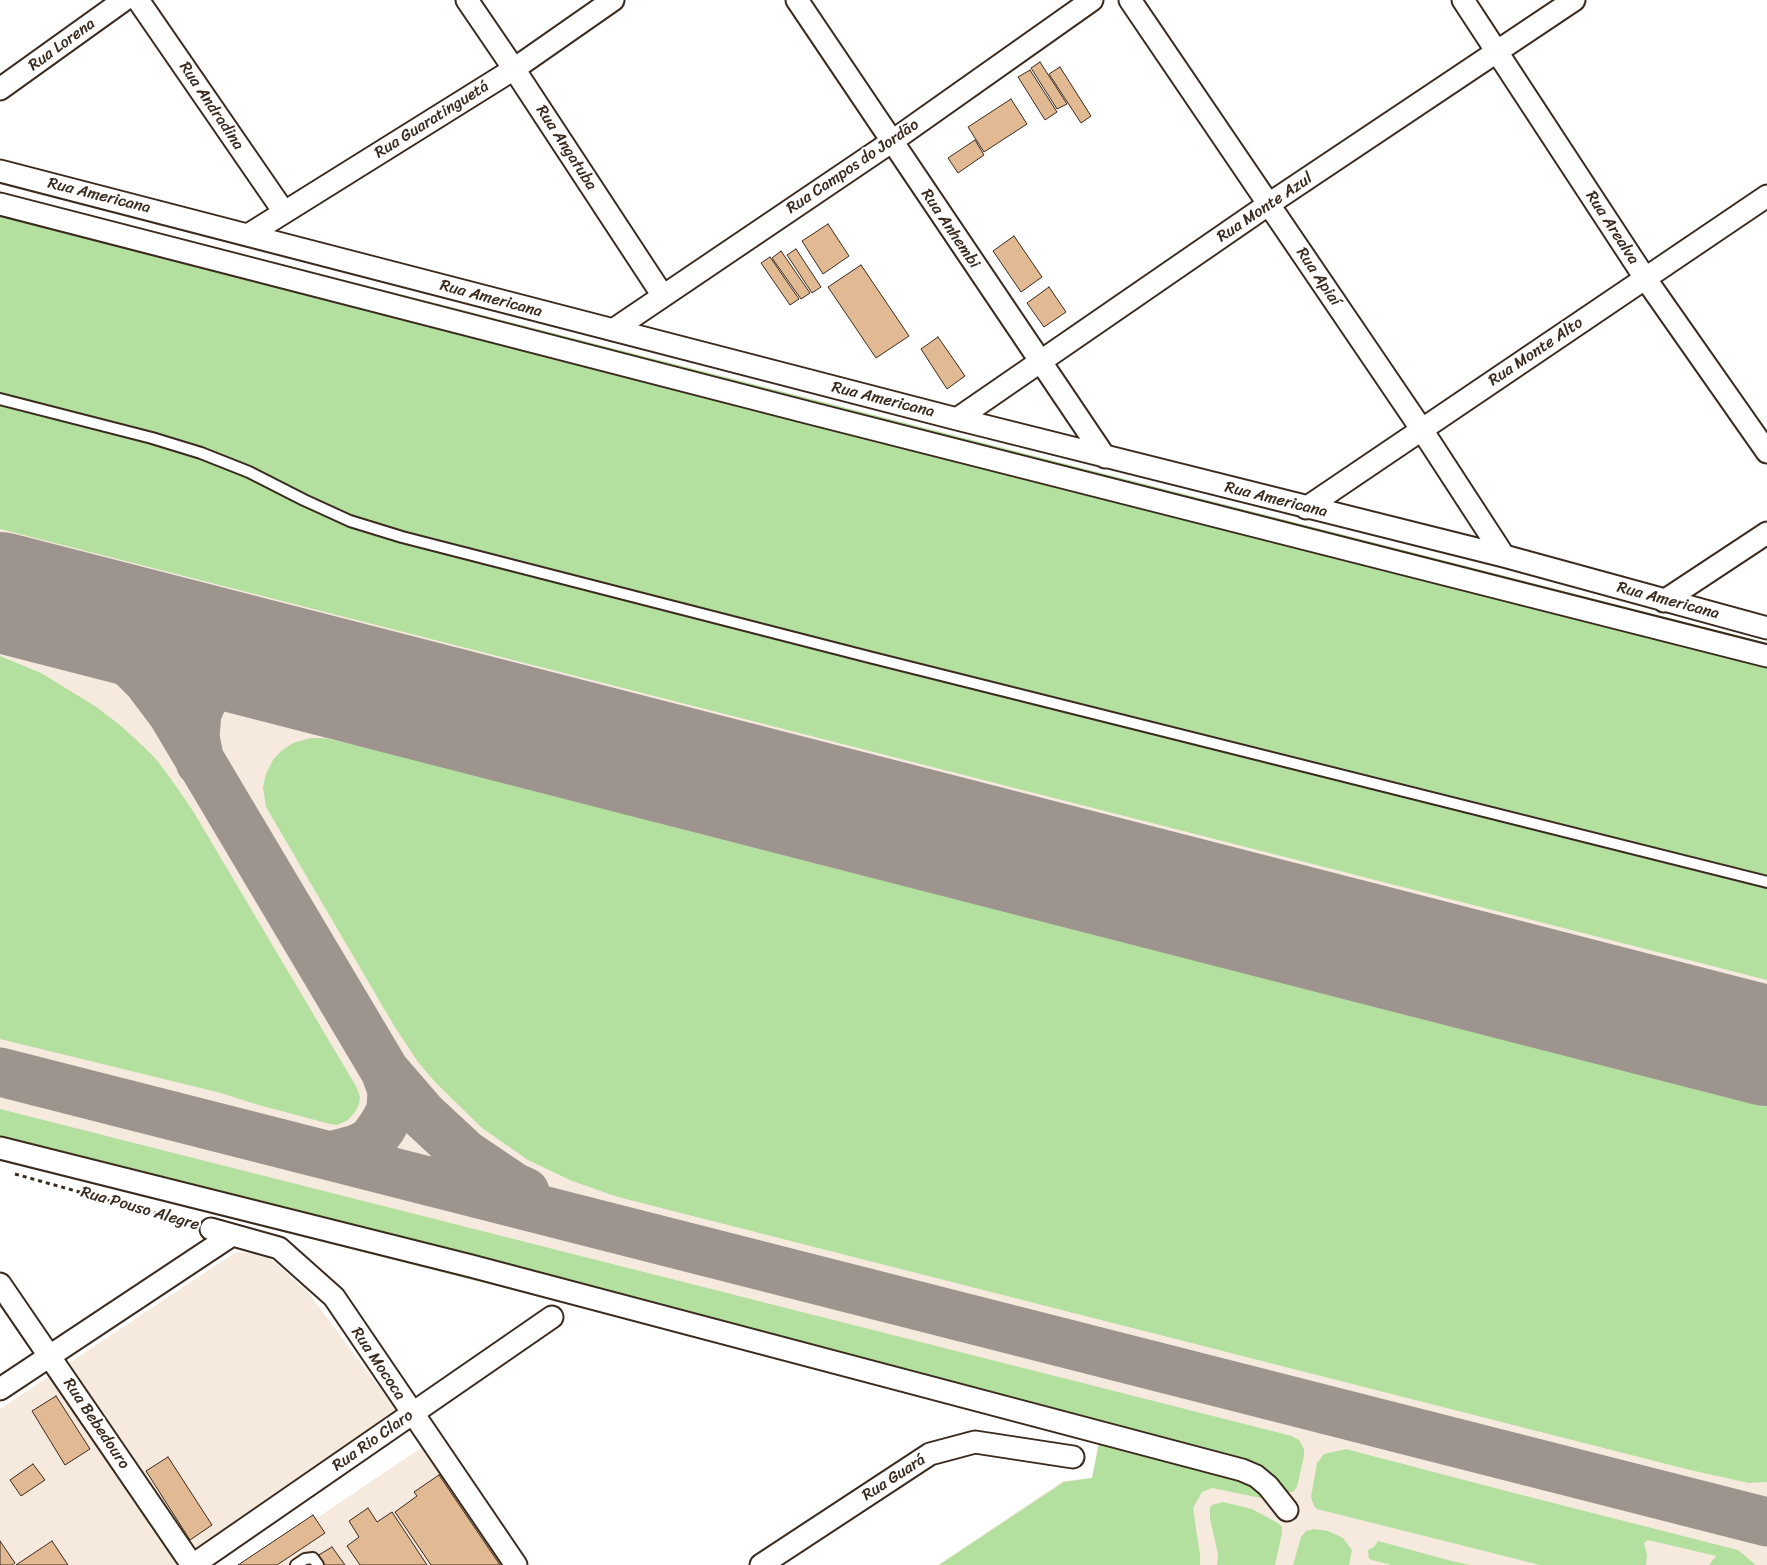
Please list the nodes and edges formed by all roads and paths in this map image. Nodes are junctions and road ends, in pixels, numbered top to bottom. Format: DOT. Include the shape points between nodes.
graph roads {
  1 [pos="124,0"];
  2 [pos="138,0"];
  3 [pos="467,0"];
  4 [pos="613,0"];
  5 [pos="797,0"];
  6 [pos="1092,0"];
  7 [pos="1130,0"];
  8 [pos="1463,0"];
  9 [pos="1574,0"];
  10 [pos="1496,51"];
  11 [pos="514,69"];
  12 [pos="0,89"];
  13 [pos="891,142"];
  14 [pos="0,171"];
  15 [pos="1767,196"];
  16 [pos="0,204"];
  17 [pos="1269,204"];
  18 [pos="284,212"];
  19 [pos="248,234"];
  20 [pos="1645,278"];
  21 [pos="663,296"];
  22 [pos="612,330"];
  23 [pos="1041,362"];
  24 [pos="0,399"];
  25 [pos="957,419"];
  26 [pos="1422,430"];
  27 [pos="1767,452"];
  28 [pos="1105,457"];
  29 [pos="1306,508"];
  30 [pos="1767,533"];
  31 [pos="1504,556"];
  32 [pos="1664,601"];
  33 [pos="1767,628"];
  34 [pos="1767,656"];
  35 [pos="1767,882"];
  36 [pos="0,1148"];
  37 [pos="10,1172"];
  38 [pos="211,1229"];
  39 [pos="232,1235"];
  40 [pos="279,1248"];
  41 [pos="0,1284"];
  42 [pos="552,1317"];
  43 [pos="50,1356"];
  44 [pos="0,1389"];
  45 [pos="412,1414"];
  46 [pos="1073,1457"];
  47 [pos="1287,1510"];
  48 [pos="192,1565"];
  49 [pos="296,1565"];
  50 [pos="318,1565"];
  51 [pos="516,1565"];
  52 [pos="760,1565"];
  1 -- 12 [label="street, Rua Lorena"];
  2 -- 18 [label="street, Rua Andradina"];
  3 -- 11 [label="street, Rua Angatuba"];
  4 -- 11 [label="street, Rua Guaratinguetá"];
  5 -- 13 [label="street, Rua Anhembi"];
  6 -- 13 [label="street, Rua Campos do Jordão"];
  7 -- 17 [label="street, Rua Apiaí"];
  8 -- 10 [label="street, Rua Arealva"];
  9 -- 10 [label="street, Rua Monte Azul"];
  10 -- 17 [label="street, Rua Monte Azul"];
  10 -- 20 [label="street, Rua Arealva"];
  11 -- 18 [label="street, Rua Guaratinguetá"];
  11 -- 21 [label="street, Rua Angatuba"];
  13 -- 21 [label="street, Rua Campos do Jordão"];
  13 -- 23 [label="street, Rua Anhembi"];
  14 -- 19 [label="street, Rua Americana"];
  15 -- 20 [label="street, Rua Monte Alto"];
  16 -- 34 [label="street"];
  17 -- 23 [label="street, Rua Monte Azul"];
  17 -- 26 [label="street, Rua Apiaí"];
  18 -- 19 [label="street, Rua Guaratinguetá"];
  19 -- 22 [label="street, Rua Americana"];
  20 -- 26 [label="street, Rua Monte Alto"];
  20 -- 27 [label="street, Rua Arealva"];
  21 -- 22 [label="street, Rua Campos do Jordão"];
  22 -- 25 [label="street, Rua Americana"];
  23 -- 25 [label="street, Rua Monte Azul"];
  23 -- 28 [label="street, Rua Anhembi"];
  24 -- 35 [label="lane" via="201,453 249,472 350,521 402,537"];
  25 -- 28 [label="street, Rua Americana"];
  26 -- 29 [label="street, Rua Monte Alto"];
  26 -- 31 [label="street, Rua Apiaí"];
  28 -- 29 [label="street, Rua Americana"];
  29 -- 31 [label="street, Rua Americana"];
  30 -- 32 [label="street"];
  31 -- 32 [label="street, Rua Americana"];
  32 -- 33 [label="street, Rua Americana"];
  36 -- 47 [label="street" via="462,1264 1242,1470 1268,1486"];
  37 -- 38 [label="path, Rua Pouso Alegre"];
  38 -- 39 [label="street, Rua Pouso Alegre"];
  39 -- 40 [label="street, Rua Pouso Alegre"];
  39 -- 43 [label="street"];
  40 -- 45 [label="street, Rua Mococa" via="334,1297"];
  41 -- 43 [label="street, Rua Bebedouro"];
  42 -- 45 [label="street, Rua Rio Claro"];
  43 -- 44 [label="street"];
  43 -- 48 [label="street, Rua Bebedouro"];
  45 -- 48 [label="street, Rua Rio Claro"];
  45 -- 51 [label="street, Rua Mococa"];
  46 -- 52 [label="street, Rua Guará" via="975,1442 930,1454"];
  49 -- 50 [label="lane" via="313,1558"];
}
